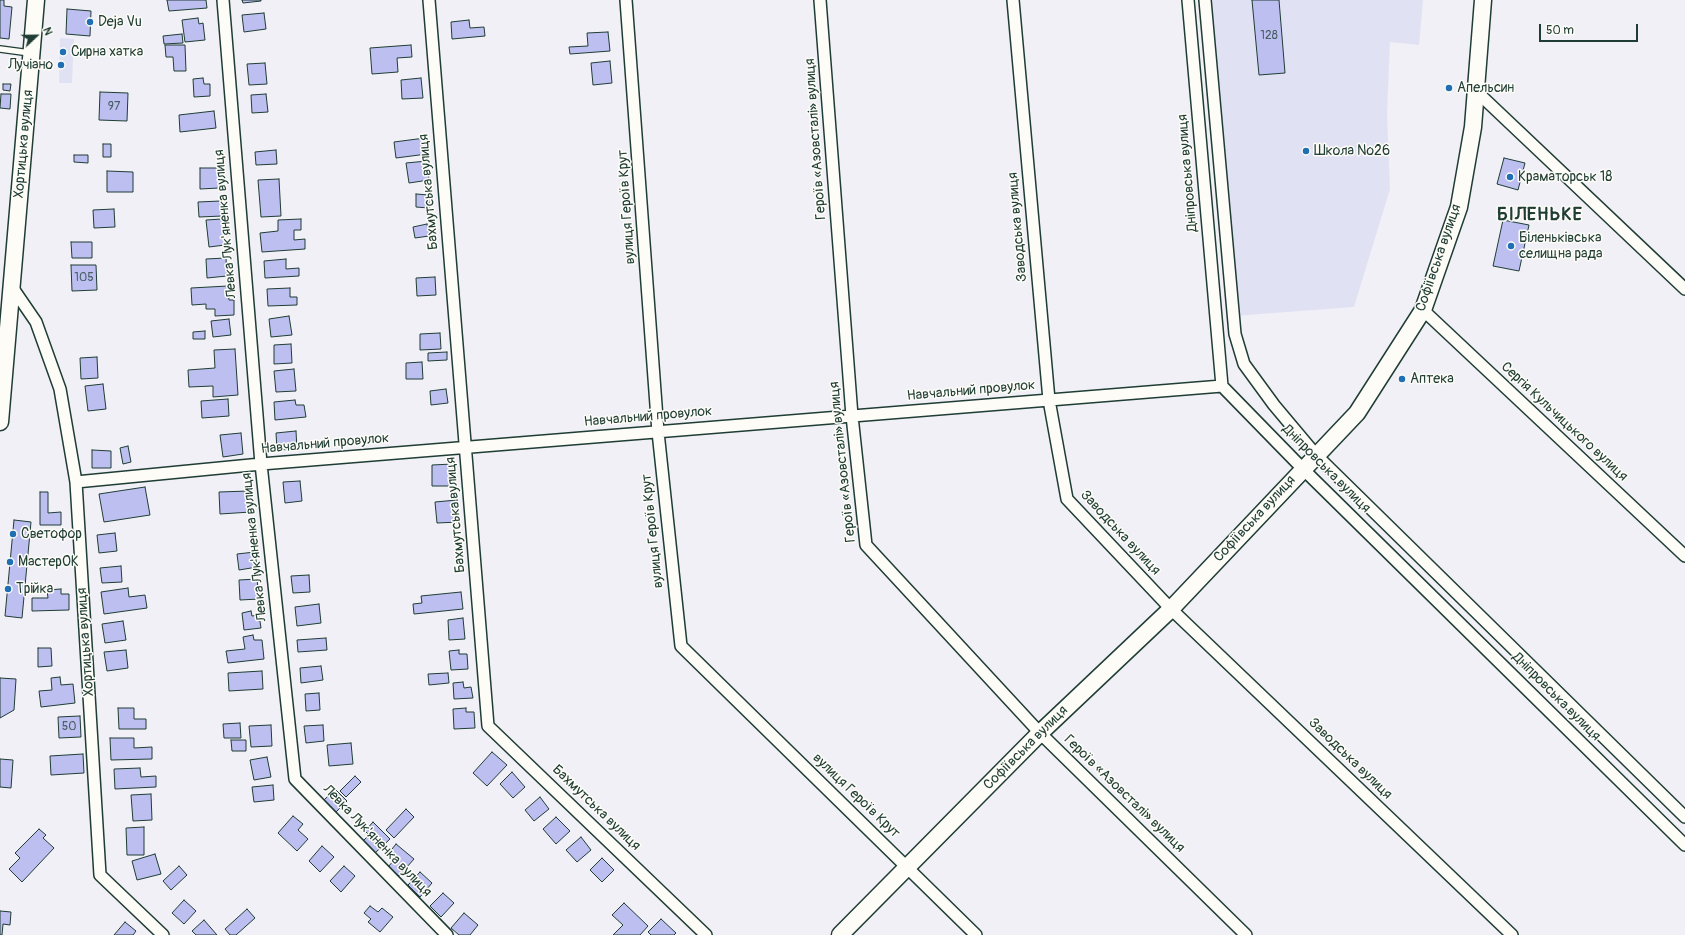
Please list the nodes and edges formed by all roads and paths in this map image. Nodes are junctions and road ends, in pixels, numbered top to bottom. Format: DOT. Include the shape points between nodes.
graph roads {
  1 [pos="36,0"];
  2 [pos="223,0"];
  3 [pos="429,0"];
  4 [pos="626,0"];
  5 [pos="820,0"];
  6 [pos="1013,0"];
  7 [pos="1188,0"];
  8 [pos="1205,0"];
  9 [pos="1483,0"];
  10 [pos="0,49"];
  11 [pos="32,53"];
  12 [pos="1476,91"];
  13 [pos="12,288"];
  14 [pos="1685,288"];
  15 [pos="1423,310"];
  16 [pos="1,384"];
  17 [pos="1222,386"];
  18 [pos="1049,400"];
  19 [pos="852,416"];
  20 [pos="0,422"];
  21 [pos="658,432"];
  22 [pos="465,447"];
  23 [pos="1316,455"];
  24 [pos="261,464"];
  25 [pos="1303,469"];
  26 [pos="76,482"];
  27 [pos="1685,556"];
  28 [pos="1171,609"];
  29 [pos="1040,733"];
  30 [pos="1685,817"];
  31 [pos="1685,845"];
  32 [pos="908,867"];
  33 [pos="163,935"];
  34 [pos="447,935"];
  35 [pos="706,935"];
  36 [pos="840,935"];
  37 [pos="976,935"];
  38 [pos="1246,935"];
  39 [pos="1512,935"];
  1 -- 11 [label="street, Хортицька вулиця"];
  2 -- 24 [label="street, Левка Лук'яненка вулиця"];
  3 -- 22 [label="street, Бахмутська вулиця"];
  4 -- 21 [label="street, вулиця Героїв Крут"];
  5 -- 19 [label="street, Героїв «Азовсталі» вулиця"];
  6 -- 18 [label="street, Заводська вулиця"];
  7 -- 17 [label="street, Дніпровська вулиця"];
  8 -- 23 [label="street, Дніпровська вулиця" via="1235,334 1244,364"];
  9 -- 12 [label="street, Софіївська вулиця"];
  10 -- 11 [label="lane"];
  11 -- 13 [label="street, Хортицька вулиця"];
  12 -- 14 [label="street"];
  12 -- 15 [label="street, Софіївська вулиця" via="1473,127 1459,207"];
  13 -- 16 [label="street, Хортицька вулиця"];
  13 -- 26 [label="street, Хортицька вулиця" via="36,322 60,389"];
  15 -- 23 [label="street, Софіївська вулиця" via="1357,413"];
  15 -- 27 [label="street, Сергія Кульчицького вулиця"];
  16 -- 20 [label="street, Хортицька вулиця"];
  17 -- 18 [label="street, Навчальний провулок"];
  17 -- 25 [label="street, Дніпровська вулиця"];
  18 -- 19 [label="street, Навчальний провулок"];
  18 -- 28 [label="street, Заводська вулиця" via="1067,500"];
  19 -- 21 [label="street, Навчальний провулок"];
  19 -- 29 [label="street, Героїв «Азовсталі» вулиця" via="866,545"];
  21 -- 22 [label="street, Навчальний провулок"];
  21 -- 32 [label="street, вулиця Героїв Крут" via="680,646"];
  22 -- 24 [label="street, Навчальний провулок"];
  22 -- 35 [label="street, Бахмутська вулиця" via="488,726"];
  23 -- 25 [label="street, Софіївська вулиця"];
  23 -- 30 [label="street, Дніпровська вулиця"];
  24 -- 26 [label="street, Навчальний провулок"];
  24 -- 34 [label="street, Левка Лук'яненка вулиця" via="296,780"];
  25 -- 28 [label="street, Софіївська вулиця"];
  25 -- 31 [label="street, Дніпровська вулиця"];
  26 -- 33 [label="street, Хортицька вулиця" via="100,875"];
  28 -- 29 [label="street, Софіївська вулиця"];
  28 -- 39 [label="street, Заводська вулиця"];
  29 -- 32 [label="street, Софіївська вулиця"];
  29 -- 38 [label="street, Героїв «Азовсталі» вулиця"];
  32 -- 36 [label="street, Софіївська вулиця"];
  32 -- 37 [label="street, вулиця Героїв Крут"];
}
